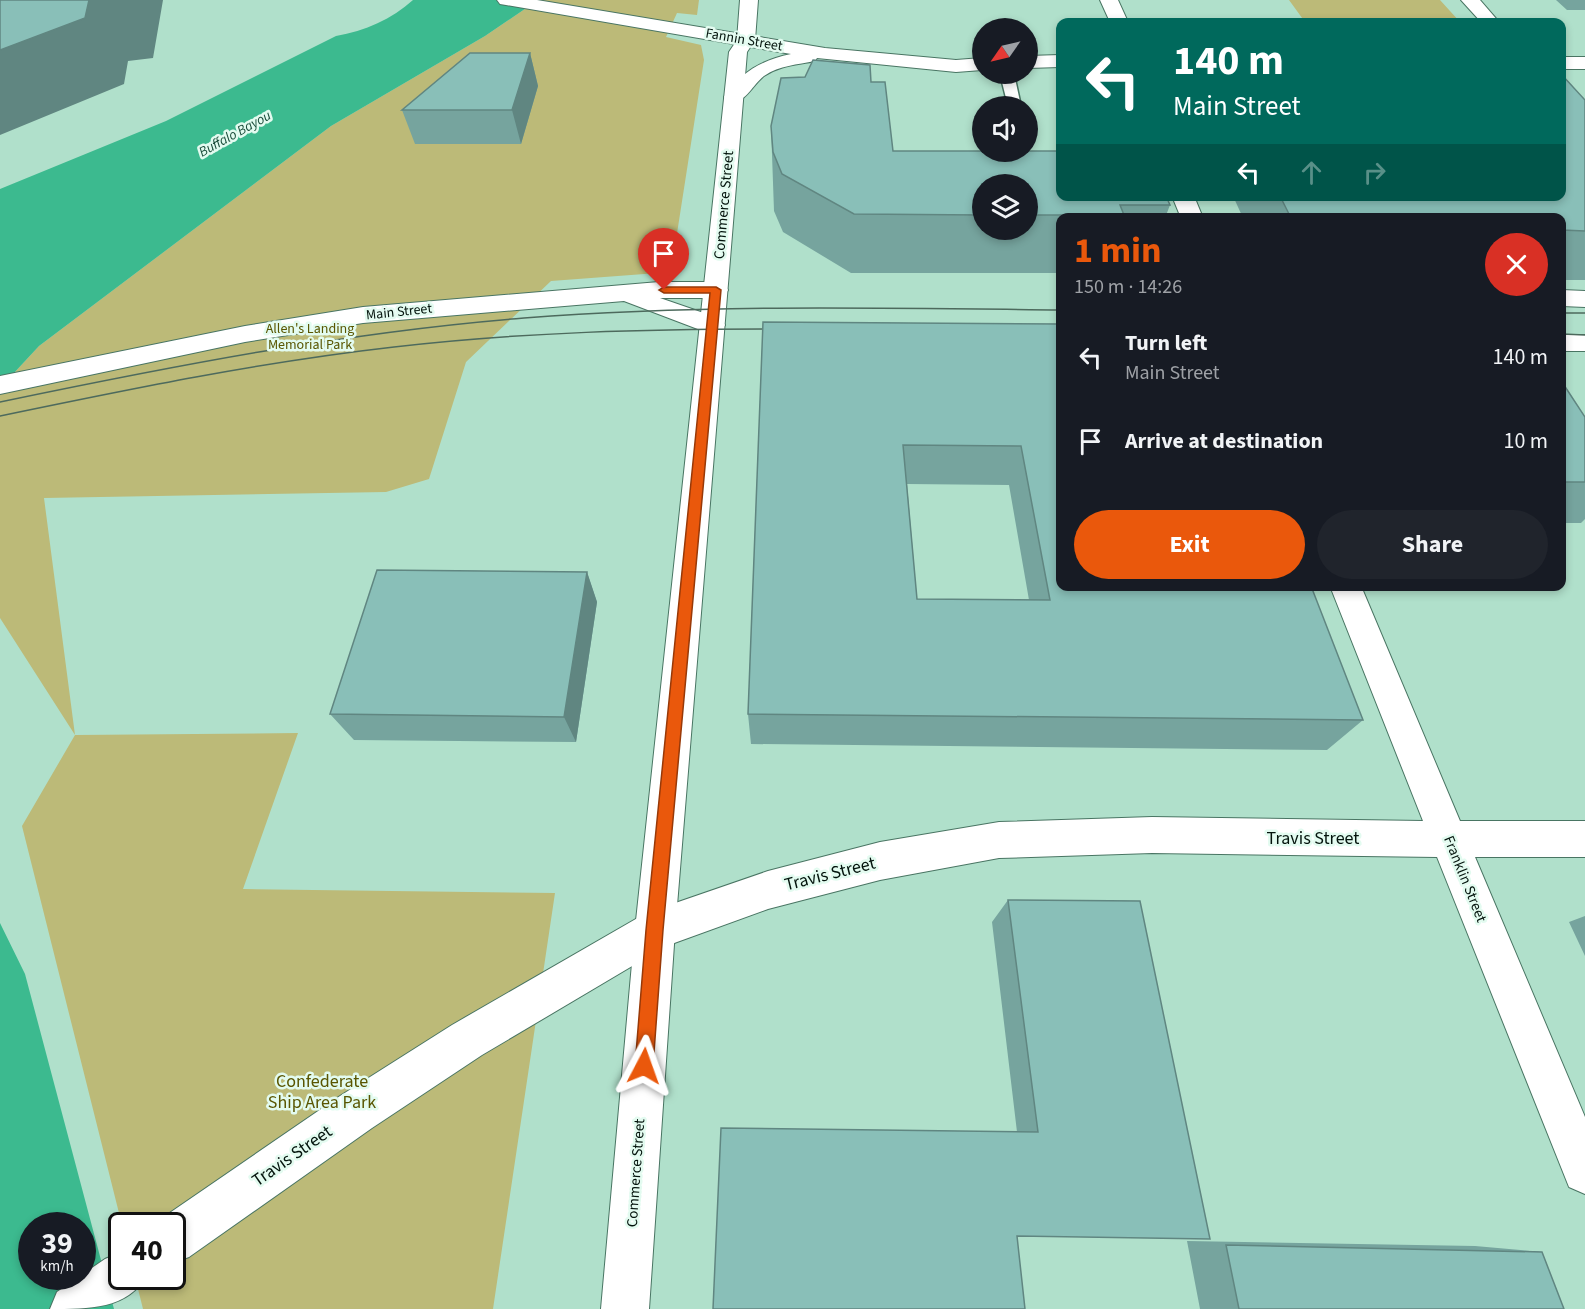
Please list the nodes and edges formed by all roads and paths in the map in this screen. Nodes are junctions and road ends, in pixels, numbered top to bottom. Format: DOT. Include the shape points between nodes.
graph roads {
  1 [pos="506,0"];
  2 [pos="749,0"];
  3 [pos="1109,0"];
  4 [pos="1470,0"];
  5 [pos="1117,18"];
  6 [pos="1487,18"];
  7 [pos="746,40"];
  8 [pos="825,54"];
  9 [pos="1056,61"];
  10 [pos="1038,62"];
  11 [pos="1566,63"];
  12 [pos="1585,63"];
  13 [pos="972,65"];
  14 [pos="734,97"];
  15 [pos="716,290"];
  16 [pos="615,295"];
  17 [pos="1566,298"];
  18 [pos="1585,299"];
  19 [pos="712,325"];
  20 [pos="1566,343"];
  21 [pos="1585,343"];
  22 [pos="0,385"];
  23 [pos="1347,591"];
  24 [pos="1448,838"];
  25 [pos="1585,839"];
  26 [pos="654,930"];
  27 [pos="1585,1172"];
  28 [pos="186,1230"];
  29 [pos="108,1286"];
  30 [pos="74,1309"];
  31 [pos="625,1309"];
  1 -- 7 [label="main road, Fannin Street"];
  2 -- 7 [label="main road, Commerce Street"];
  3 -- 5 [label="main road"];
  4 -- 6 [label="main road"];
  7 -- 8 [label="main road, Fannin Street"];
  7 -- 14 [label="main road, Commerce Street" via="738,52"];
  8 -- 13 [label="main road, Fannin Street"];
  8 -- 14 [label="main road" via="761,68"];
  9 -- 10 [label="main road"];
  11 -- 12 [label="main road"];
  14 -- 15 [label="main road, Commerce Street"];
  15 -- 16 [label="main road, Main Street"];
  15 -- 19 [label="main road, Commerce Street"];
  16 -- 19 [label="main road, Main Street"];
  16 -- 22 [label="main road, Main Street" via="309,323"];
  17 -- 18 [label="main road"];
  19 -- 26 [label="main road, Commerce Street"];
  20 -- 21 [label="main road"];
  23 -- 24 [label="main road, Franklin Street"];
  24 -- 25 [label="main road, Travis Street"];
  24 -- 26 [label="main road, Travis Street" via="1152,835 999,840 880,861 779,887"];
  24 -- 27 [label="main road, Franklin Street"];
  26 -- 28 [label="main road, Travis Street" via="467,1040"];
  26 -- 31 [label="main road, Commerce Street"];
  29 -- 30 [label="main road"];
}
